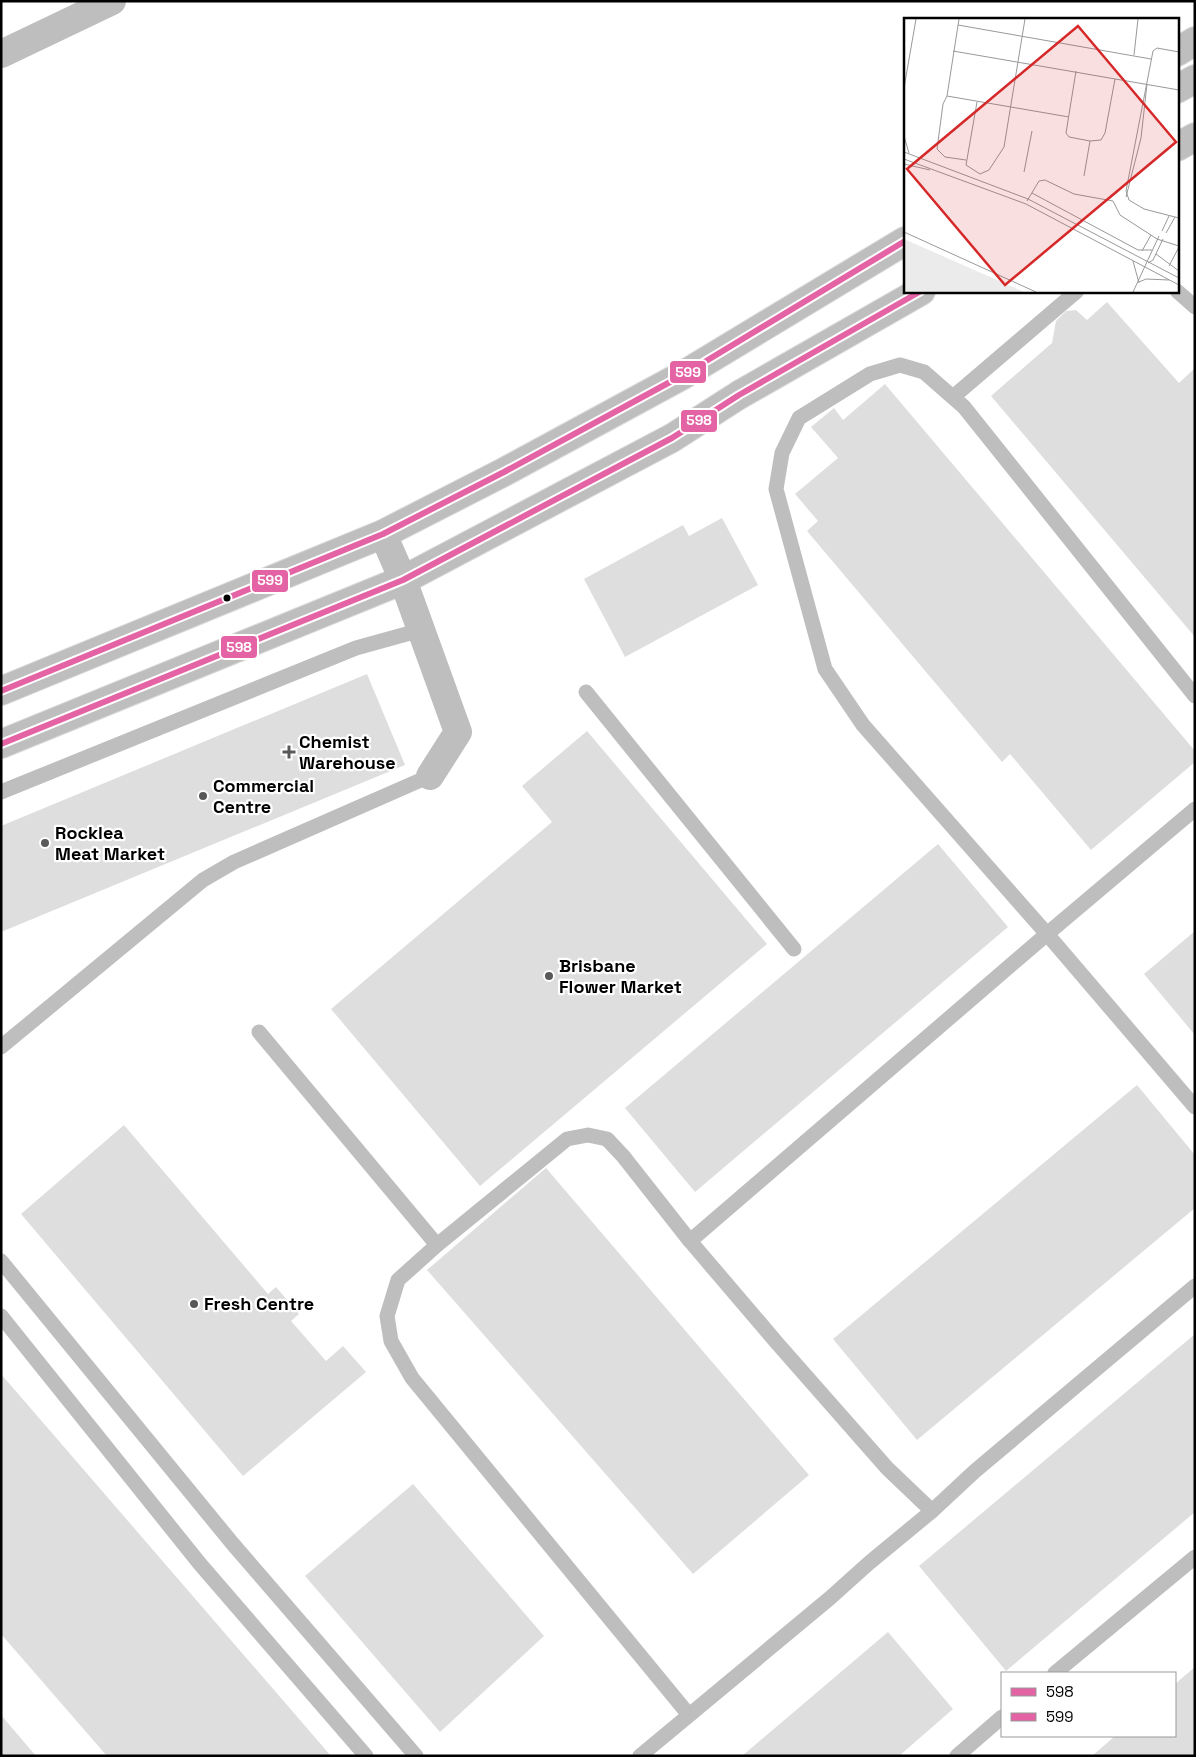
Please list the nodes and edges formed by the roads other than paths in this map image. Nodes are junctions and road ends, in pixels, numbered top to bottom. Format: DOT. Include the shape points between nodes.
graph roads {
  1 [pos="112,1"];
  2 [pos="1195,41"];
  3 [pos="1178,51"];
  4 [pos="1,54"];
  5 [pos="1195,79"];
  6 [pos="1178,88"];
  7 [pos="1195,137"];
  8 [pos="1178,146"];
  9 [pos="904,242"];
  10 [pos="919,292"];
  11 [pos="1076,292"];
  12 [pos="1178,292"];
  13 [pos="1195,307"];
  14 [pos="953,398"];
  15 [pos="383,534"];
  16 [pos="403,580"];
  17 [pos="421,630"];
  18 [pos="1,691"];
  19 [pos="586,692"];
  20 [pos="1195,696"];
  21 [pos="1,744"];
  22 [pos="430,776"];
  23 [pos="1,792"];
  24 [pos="1195,809"];
  25 [pos="1047,934"];
  26 [pos="794,949"];
  27 [pos="259,1032"];
  28 [pos="1,1047"];
  29 [pos="1195,1107"];
  30 [pos="690,1241"];
  31 [pos="437,1245"];
  32 [pos="1,1261"];
  33 [pos="1195,1286"];
  34 [pos="1,1316"];
  35 [pos="932,1511"];
  36 [pos="1195,1557"];
  37 [pos="1056,1672"];
  38 [pos="689,1715"];
  39 [pos="1001,1718"];
  40 [pos="366,1756"];
  41 [pos="416,1756"];
  42 [pos="640,1756"];
  43 [pos="957,1756"];
  1 -- 4 [label="main road"];
  2 -- 3 [label="main road"];
  5 -- 6 [label="main road"];
  7 -- 8 [label="main road"];
  9 -- 15 [label="main road" via="683,374"];
  10 -- 16 [label="main road" via="739,395 672,438"];
  11 -- 14 [label="lane"];
  12 -- 13 [label="lane"];
  14 -- 20 [label="lane" via="964,407"];
  14 -- 25 [label="lane" via="924,372 900,365 870,374 798,418 782,452 776,489 825,669 863,725"];
  15 -- 16 [label="main road"];
  15 -- 18 [label="main road"];
  16 -- 17 [label="main road"];
  16 -- 21 [label="main road"];
  17 -- 22 [label="main road" via="458,732"];
  17 -- 23 [label="lane" via="356,648"];
  19 -- 26 [label="lane"];
  22 -- 28 [label="lane" via="234,862 203,880"];
  24 -- 25 [label="lane"];
  25 -- 29 [label="lane"];
  25 -- 30 [label="lane"];
  27 -- 31 [label="lane"];
  30 -- 31 [label="lane" via="607,1139 588,1135 567,1139"];
  30 -- 35 [label="lane" via="887,1468"];
  31 -- 38 [label="lane" via="398,1280 388,1316 392,1341 412,1378"];
  32 -- 41 [label="lane" via="232,1543"];
  33 -- 35 [label="lane"];
  34 -- 40 [label="lane" via="200,1564"];
  35 -- 38 [label="lane"];
  36 -- 37 [label="lane"];
  38 -- 42 [label="lane"];
  39 -- 43 [label="lane"];
}
